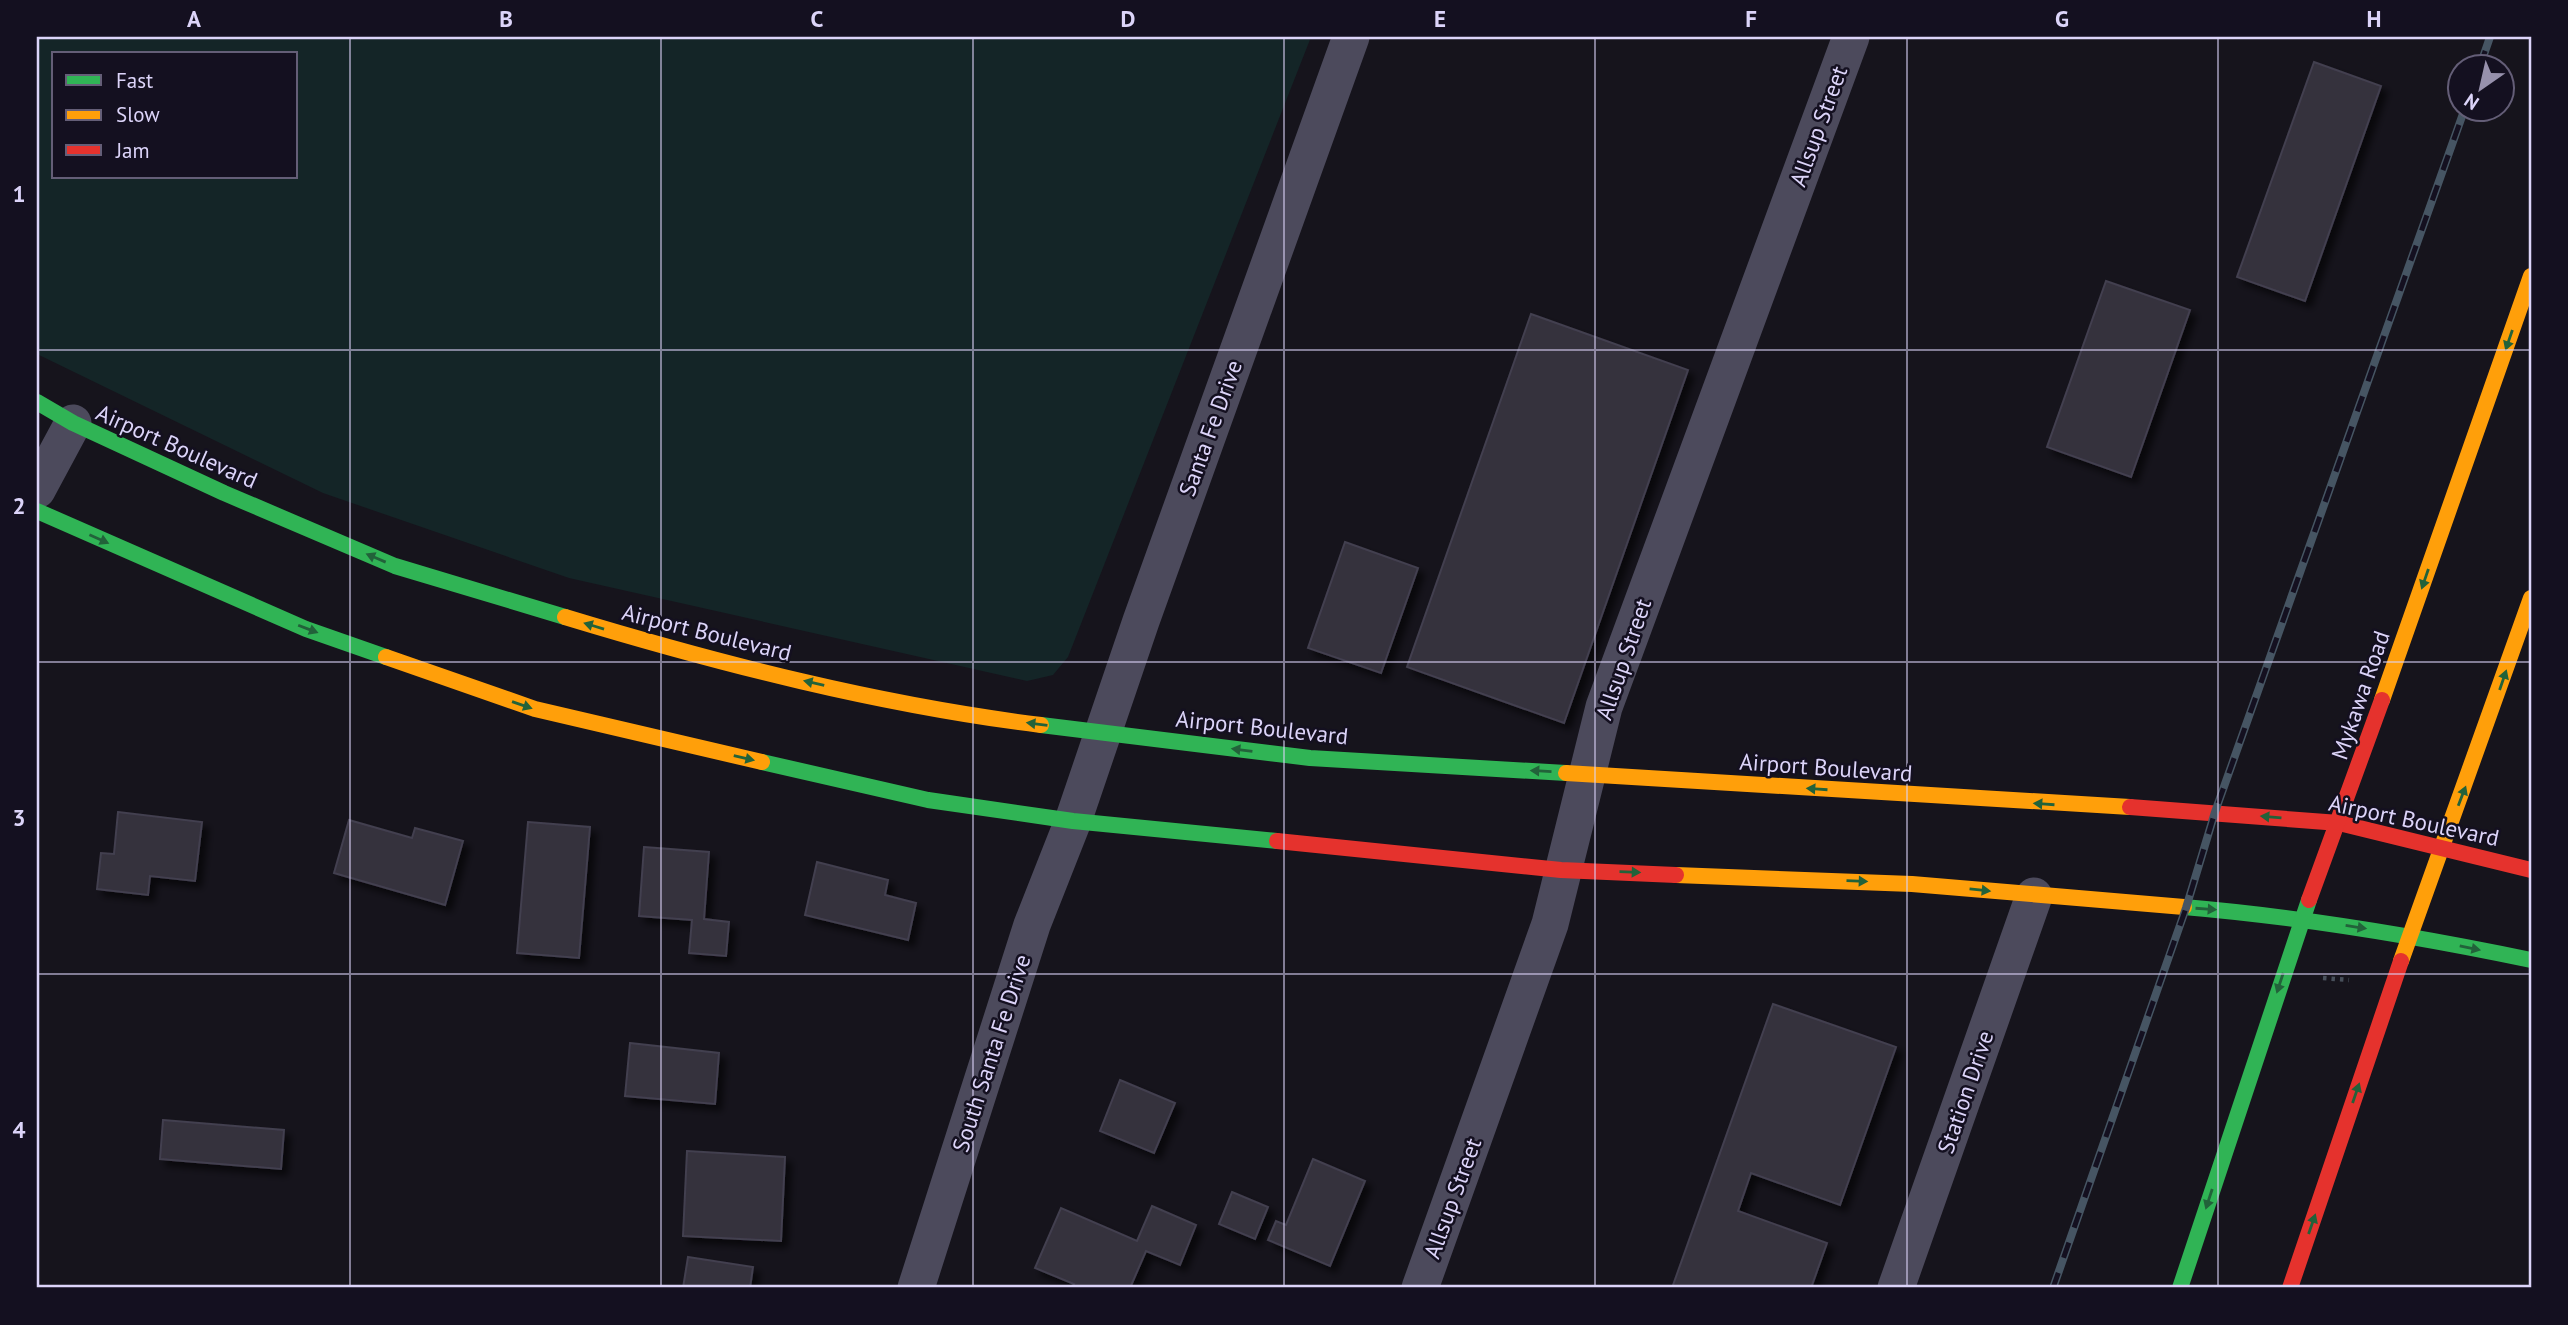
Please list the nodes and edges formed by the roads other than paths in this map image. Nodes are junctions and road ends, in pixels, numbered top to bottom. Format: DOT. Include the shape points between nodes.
graph roads {
  1 [pos="1351,37"];
  2 [pos="1851,37"];
  3 [pos="2531,276"];
  4 [pos="37,402"];
  5 [pos="73,423"];
  6 [pos="37,490"];
  7 [pos="37,511"];
  8 [pos="2531,598"];
  9 [pos="1105,732"];
  10 [pos="1587,774"];
  11 [pos="1073,821"];
  12 [pos="2339,823"];
  13 [pos="2442,847"];
  14 [pos="1561,870"];
  15 [pos="2531,870"];
  16 [pos="2034,896"];
  17 [pos="2302,918"];
  18 [pos="2409,935"];
  19 [pos="2531,960"];
  20 [pos="916,1288"];
  21 [pos="1420,1288"];
  22 [pos="1896,1288"];
  23 [pos="2180,1288"];
  24 [pos="2290,1288"];
  1 -- 9 [label="street, Santa Fe Drive"];
  2 -- 10 [label="street, Allsup Street" via="1604,707"];
  3 -- 12 [label="main road, Mykawa Road, one-way"];
  4 -- 5 [label="main road, Airport Boulevard"];
  5 -- 6 [label="street"];
  9 -- 5 [label="main road, Airport Boulevard, one-way" via="993,719 660,646 395,566"];
  7 -- 11 [label="main road, one-way" via="306,629 535,709 928,800"];
  13 -- 8 [label="main road, one-way"];
  10 -- 9 [label="main road, Airport Boulevard, one-way" via="1310,758"];
  9 -- 11 [label="street, Santa Fe Drive"];
  12 -- 10 [label="main road, Airport Boulevard, one-way"];
  10 -- 14 [label="street, Allsup Street"];
  11 -- 14 [label="main road"];
  11 -- 20 [label="street, South Santa Fe Drive" via="1032,925"];
  12 -- 13 [label="main road, Airport Boulevard"];
  12 -- 17 [label="main road, Mykawa Road"];
  13 -- 15 [label="main road, Airport Boulevard"];
  13 -- 18 [label="main road"];
  14 -- 16 [label="main road, one-way" via="1912,884"];
  14 -- 21 [label="street, Allsup Street" via="1550,924"];
  16 -- 17 [label="main road, one-way"];
  16 -- 22 [label="street, Station Drive"];
  17 -- 18 [label="main road, one-way"];
  17 -- 23 [label="main road, Mykawa Road, one-way"];
  18 -- 19 [label="main road, one-way"];
  24 -- 18 [label="main road, one-way"];
}
